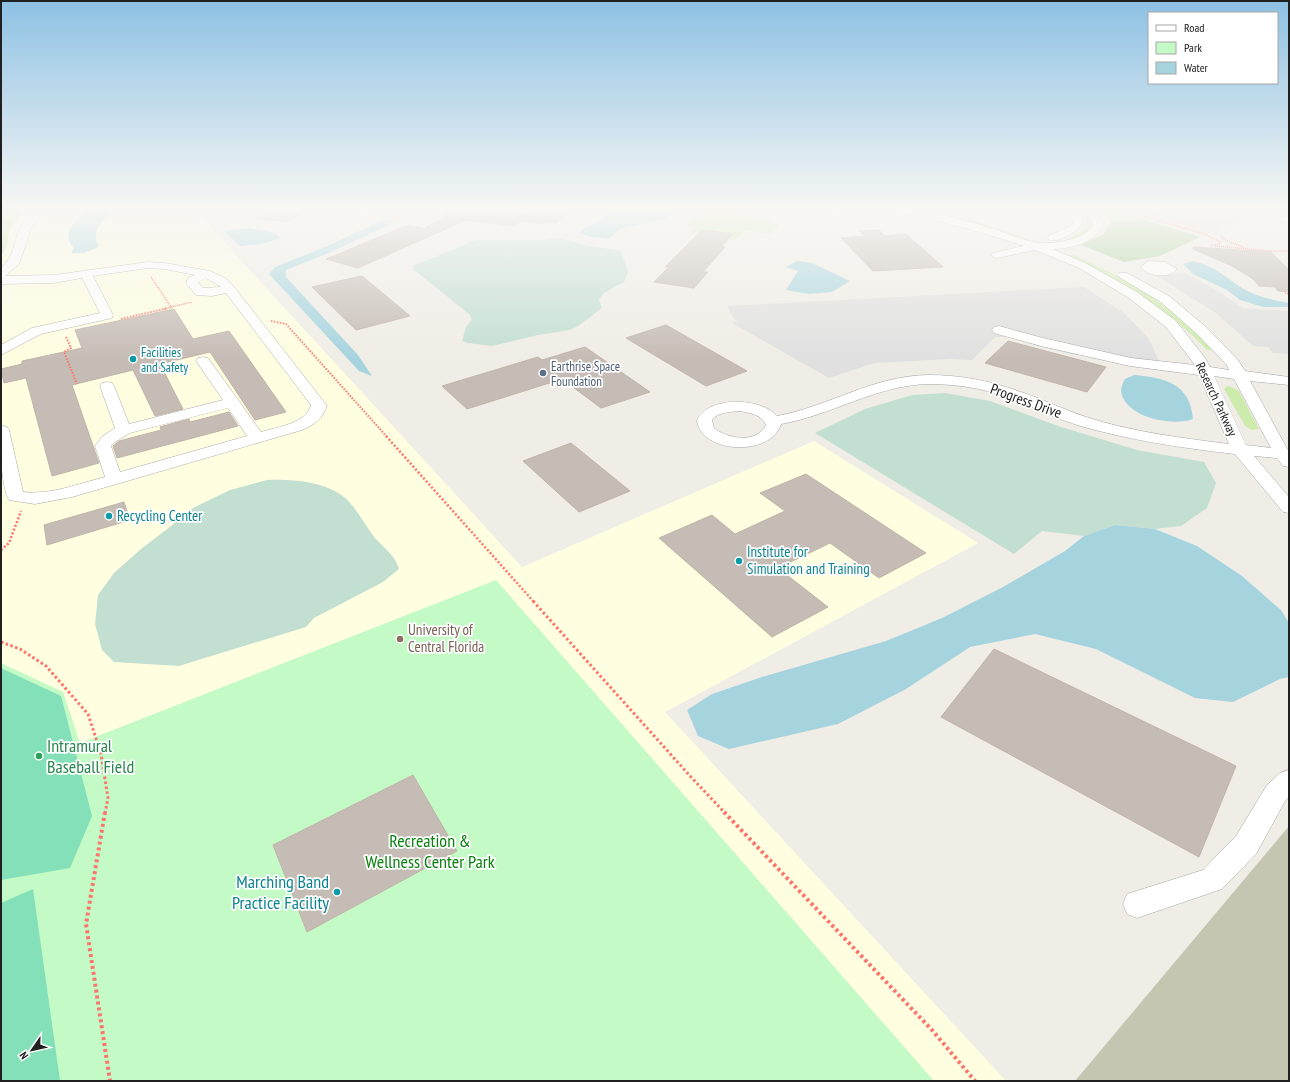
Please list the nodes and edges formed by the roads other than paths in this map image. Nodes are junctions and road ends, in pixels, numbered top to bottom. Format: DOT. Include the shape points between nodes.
graph roads {
  1 [pos="15,258"];
  2 [pos="1069,258"];
  3 [pos="1089,258"];
  4 [pos="206,273"];
  5 [pos="1,274"];
  6 [pos="87,275"];
  7 [pos="1,280"];
  8 [pos="228,288"];
  9 [pos="1000,330"];
  10 [pos="1,351"];
  11 [pos="203,361"];
  12 [pos="1203,366"];
  13 [pos="1289,367"];
  14 [pos="1236,369"];
  15 [pos="1289,381"];
  16 [pos="107,386"];
  17 [pos="232,402"];
  18 [pos="773,421"];
  19 [pos="1,430"];
  20 [pos="124,430"];
  21 [pos="257,438"];
  22 [pos="1240,450"];
  23 [pos="1286,458"];
  24 [pos="114,479"];
  25 [pos="1289,508"];
  26 [pos="1289,781"];
  27 [pos="1137,904"];
  1 -- 5 [label="street" via="13,264"];
  2 -- 12 [label="street, Research Parkway" via="1133,295 1171,324"];
  3 -- 14 [label="street, Research Parkway" via="1165,299 1201,330"];
  4 -- 6 [label="street" via="148,265"];
  4 -- 8 [label="street" via="223,282"];
  4 -- 8 [label="street" via="192,281 200,292"];
  6 -- 7 [label="street" via="54,279"];
  6 -- 10 [label="street" via="107,315 37,331"];
  8 -- 21 [label="street" via="319,405 317,413 308,421"];
  9 -- 12 [label="street" via="1130,362"];
  11 -- 17 [label="street"];
  12 -- 14 [label="street"];
  12 -- 22 [label="street, Research Parkway"];
  13 -- 14 [label="street"];
  14 -- 15 [label="street"];
  14 -- 23 [label="street, Research Parkway"];
  16 -- 20 [label="street"];
  17 -- 20 [label="street"];
  17 -- 21 [label="street"];
  18 -- 22 [label="street, Progress Drive" via="803,415 889,383 947,380 1004,390 1078,421 1122,433"];
  19 -- 24 [label="street" via="15,496 25,499 44,498"];
  20 -- 24 [label="street" via="103,446"];
  21 -- 24 [label="street"];
  22 -- 23 [label="street, Progress Drive"];
  22 -- 25 [label="street, Research Parkway"];
  26 -- 27 [label="street" via="1276,793 1246,845 1212,880"];
}
